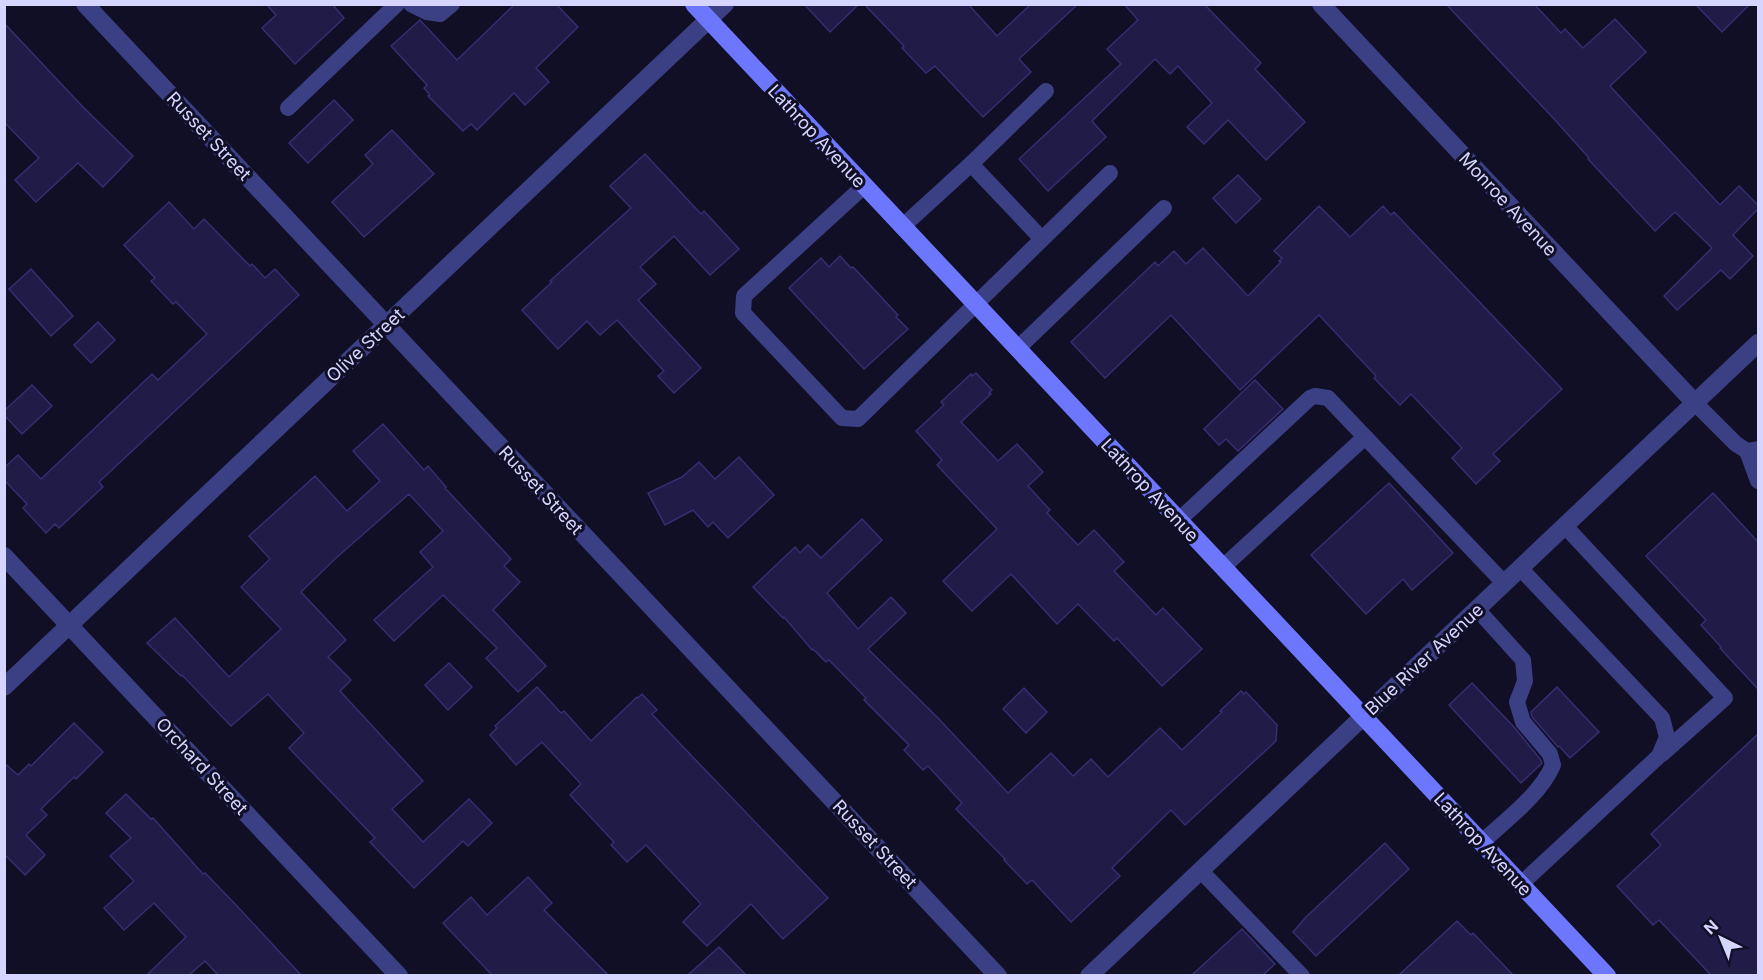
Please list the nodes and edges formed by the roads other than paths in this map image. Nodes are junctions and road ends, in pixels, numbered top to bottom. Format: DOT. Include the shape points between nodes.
graph roads {
  1 [pos="85,4"];
  2 [pos="397,4"];
  3 [pos="411,4"];
  4 [pos="453,4"];
  5 [pos="694,4"];
  6 [pos="725,4"];
  7 [pos="1321,4"];
  8 [pos="709,20"];
  9 [pos="1046,91"];
  10 [pos="288,108"];
  11 [pos="971,164"];
  12 [pos="1110,173"];
  13 [pos="864,186"];
  14 [pos="1164,208"];
  15 [pos="902,227"];
  16 [pos="1042,239"];
  17 [pos="976,305"];
  18 [pos="386,325"];
  19 [pos="1758,343"];
  20 [pos="1017,349"];
  21 [pos="1695,403"];
  22 [pos="1365,437"];
  23 [pos="1753,450"];
  24 [pos="1758,481"];
  25 [pos="1179,520"];
  26 [pos="1565,526"];
  27 [pos="4,556"];
  28 [pos="1223,567"];
  29 [pos="1520,568"];
  30 [pos="1504,583"];
  31 [pos="1477,609"];
  32 [pos="69,625"];
  33 [pos="4,687"];
  34 [pos="1363,716"];
  35 [pos="1659,756"];
  36 [pos="1482,842"];
  37 [pos="1200,870"];
  38 [pos="1521,884"];
  39 [pos="399,975"];
  40 [pos="998,975"];
  41 [pos="1089,975"];
  42 [pos="1302,975"];
  43 [pos="1607,975"];
  1 -- 18 [label="street, Russet Street"];
  2 -- 10 [label="lane"];
  3 -- 4 [label="lane" via="440,14"];
  5 -- 8 [label="street, Lathrop Avenue"];
  6 -- 8 [label="street, Olive Street"];
  7 -- 21 [label="street, Monroe Avenue"];
  8 -- 13 [label="street, Lathrop Avenue"];
  8 -- 18 [label="street, Olive Street"];
  9 -- 11 [label="lane"];
  11 -- 15 [label="lane"];
  11 -- 16 [label="lane"];
  12 -- 16 [label="lane"];
  13 -- 15 [label="street, Lathrop Avenue"];
  13 -- 17 [label="lane" via="744,296 743,313 843,418 858,419"];
  14 -- 20 [label="lane"];
  15 -- 17 [label="street, Lathrop Avenue"];
  16 -- 17 [label="lane"];
  17 -- 20 [label="street, Lathrop Avenue"];
  18 -- 32 [label="street, Olive Street"];
  18 -- 40 [label="street, Russet Street"];
  19 -- 21 [label="street, Blue River Avenue"];
  20 -- 25 [label="street, Lathrop Avenue"];
  21 -- 23 [label="lane" via="1736,444"];
  21 -- 26 [label="street, Blue River Avenue"];
  22 -- 25 [label="lane" via="1328,398 1310,398"];
  22 -- 28 [label="lane"];
  22 -- 30 [label="lane"];
  23 -- 24 [label="lane"];
  25 -- 28 [label="street, Lathrop Avenue"];
  26 -- 29 [label="street, Blue River Avenue"];
  26 -- 35 [label="lane" via="1725,698"];
  27 -- 32 [label="street, Orchard Street"];
  28 -- 34 [label="street, Lathrop Avenue"];
  29 -- 30 [label="street, Blue River Avenue"];
  29 -- 35 [label="lane" via="1662,718 1667,737"];
  30 -- 31 [label="street, Blue River Avenue"];
  31 -- 34 [label="street, Blue River Avenue"];
  31 -- 36 [label="lane" via="1523,660 1525,681 1517,702 1523,722 1550,754 1553,765 1546,780"];
  32 -- 33 [label="street, Olive Street"];
  32 -- 39 [label="street, Orchard Street"];
  34 -- 36 [label="street, Lathrop Avenue"];
  34 -- 37 [label="street, Blue River Avenue"];
  35 -- 38 [label="lane"];
  36 -- 38 [label="street, Lathrop Avenue"];
  37 -- 41 [label="street, Blue River Avenue"];
  37 -- 42 [label="lane"];
  38 -- 43 [label="street, Lathrop Avenue"];
}
